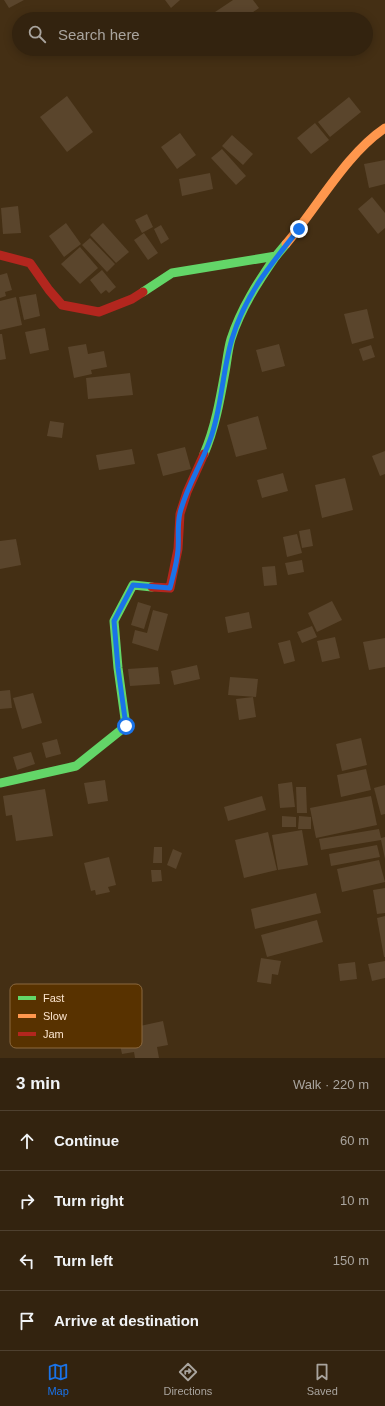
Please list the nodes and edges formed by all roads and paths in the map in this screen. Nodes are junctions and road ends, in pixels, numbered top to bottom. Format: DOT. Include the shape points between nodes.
graph roads {
  1 [pos="385,128"];
  2 [pos="0,255"];
  3 [pos="276,256"];
  4 [pos="0,782"];
  1 -- 3 [label="street" via="369,140"];
  2 -- 3 [label="street" via="30,263 62,304 99,312 132,299 172,272"];
  3 -- 4 [label="street" via="240,315 231,340 210,440 180,514 178,549 170,588 133,585 114,621 126,726 76,766"];
}
